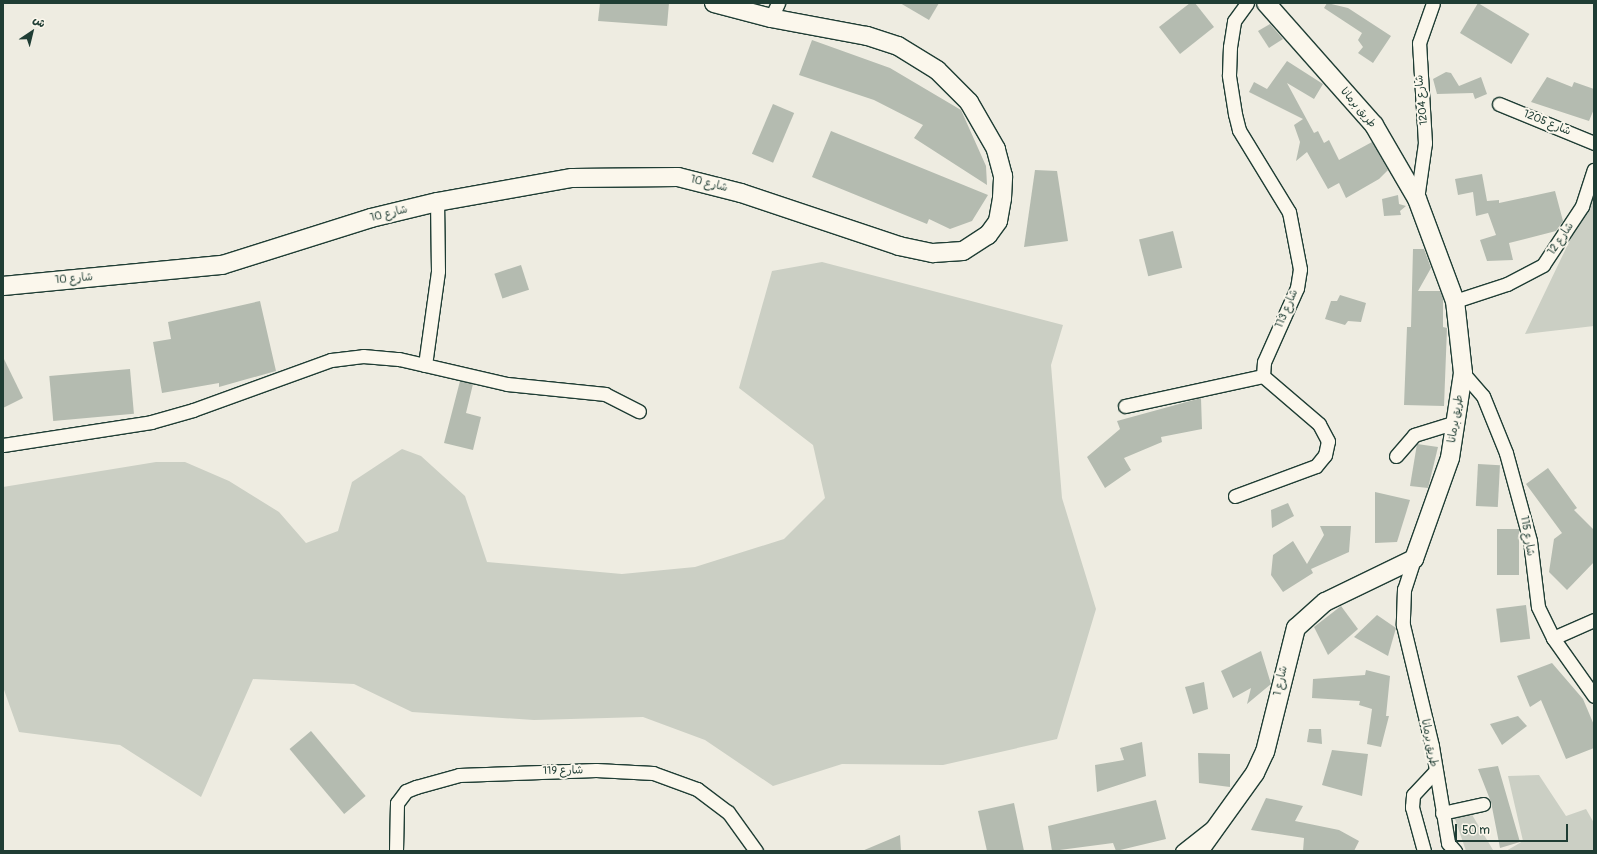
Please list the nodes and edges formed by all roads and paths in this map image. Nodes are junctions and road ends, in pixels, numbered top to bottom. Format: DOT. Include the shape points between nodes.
graph roads {
  1 [pos="714,3"];
  2 [pos="1247,3"];
  3 [pos="1266,3"];
  4 [pos="1433,3"];
  5 [pos="775,11"];
  6 [pos="1499,104"];
  7 [pos="1594,143"];
  8 [pos="1594,170"];
  9 [pos="1417,199"];
  10 [pos="437,202"];
  11 [pos="3,286"];
  12 [pos="1455,301"];
  13 [pos="425,365"];
  14 [pos="1463,373"];
  15 [pos="1263,376"];
  16 [pos="1125,406"];
  17 [pos="638,411"];
  18 [pos="1456,422"];
  19 [pos="3,445"];
  20 [pos="1396,456"];
  21 [pos="1235,496"];
  22 [pos="1414,559"];
  23 [pos="1594,620"];
  24 [pos="1553,638"];
  25 [pos="1594,696"];
  26 [pos="1435,771"];
  27 [pos="1483,804"];
  28 [pos="1442,813"];
  29 [pos="1219,823"];
  30 [pos="396,851"];
  31 [pos="756,851"];
  32 [pos="1182,851"];
  33 [pos="1199,851"];
  34 [pos="1424,851"];
  35 [pos="1455,851"];
  1 -- 5 [label="main road, شارع 10"];
  2 -- 15 [label="street, شارع 113" via="1234,21 1230,47 1229,75 1235,114 1239,130 1289,212 1300,269 1297,288 1264,362"];
  3 -- 9 [label="main road, طريق برمانا" via="1374,125"];
  4 -- 9 [label="street, شارع 1204" via="1419,43 1425,144"];
  5 -- 10 [label="main road, شارع 10" via="898,46 937,70 964,96 996,149 1003,176 998,221 988,236 963,251 932,253 899,246 741,192 678,177 572,178"];
  6 -- 7 [label="street, شارع 1205"];
  8 -- 12 [label="street, شارع 12" via="1582,206 1543,264 1507,284"];
  9 -- 12 [label="main road, طريق برمانا"];
  10 -- 11 [label="main road, شارع 10" via="372,218 222,265"];
  10 -- 13 [label="street" via="438,270"];
  12 -- 14 [label="main road, طريق برمانا"];
  13 -- 17 [label="street" via="507,384 605,394"];
  13 -- 19 [label="street" via="363,356 331,360 200,408 152,422"];
  14 -- 18 [label="main road, طريق برمانا"];
  14 -- 24 [label="street, شارع 115" via="1483,396 1498,426 1530,541 1534,591"];
  15 -- 16 [label="street"];
  15 -- 21 [label="street" via="1319,424 1326,434 1328,448 1316,466"];
  18 -- 20 [label="street" via="1414,434"];
  18 -- 22 [label="main road, طريق برمانا" via="1448,464"];
  22 -- 26 [label="street, طريق برمانا" via="1404,589 1403,625"];
  22 -- 29 [label="main road, شارع 1" via="1325,602 1296,628 1288,651 1265,752 1255,773"];
  23 -- 24 [label="street"];
  24 -- 25 [label="street, شارع 115"];
  26 -- 28 [label="street, طريق برمانا"];
  26 -- 34 [label="street" via="1413,796 1413,814"];
  27 -- 28 [label="street"];
  28 -- 35 [label="street, طريق برمانا" via="1448,843"];
  29 -- 32 [label="street"];
  29 -- 33 [label="main road, شارع 1"];
  30 -- 31 [label="street, شارع 119" via="397,803 406,791 459,775 596,770 653,773 697,789 728,812"];
}
